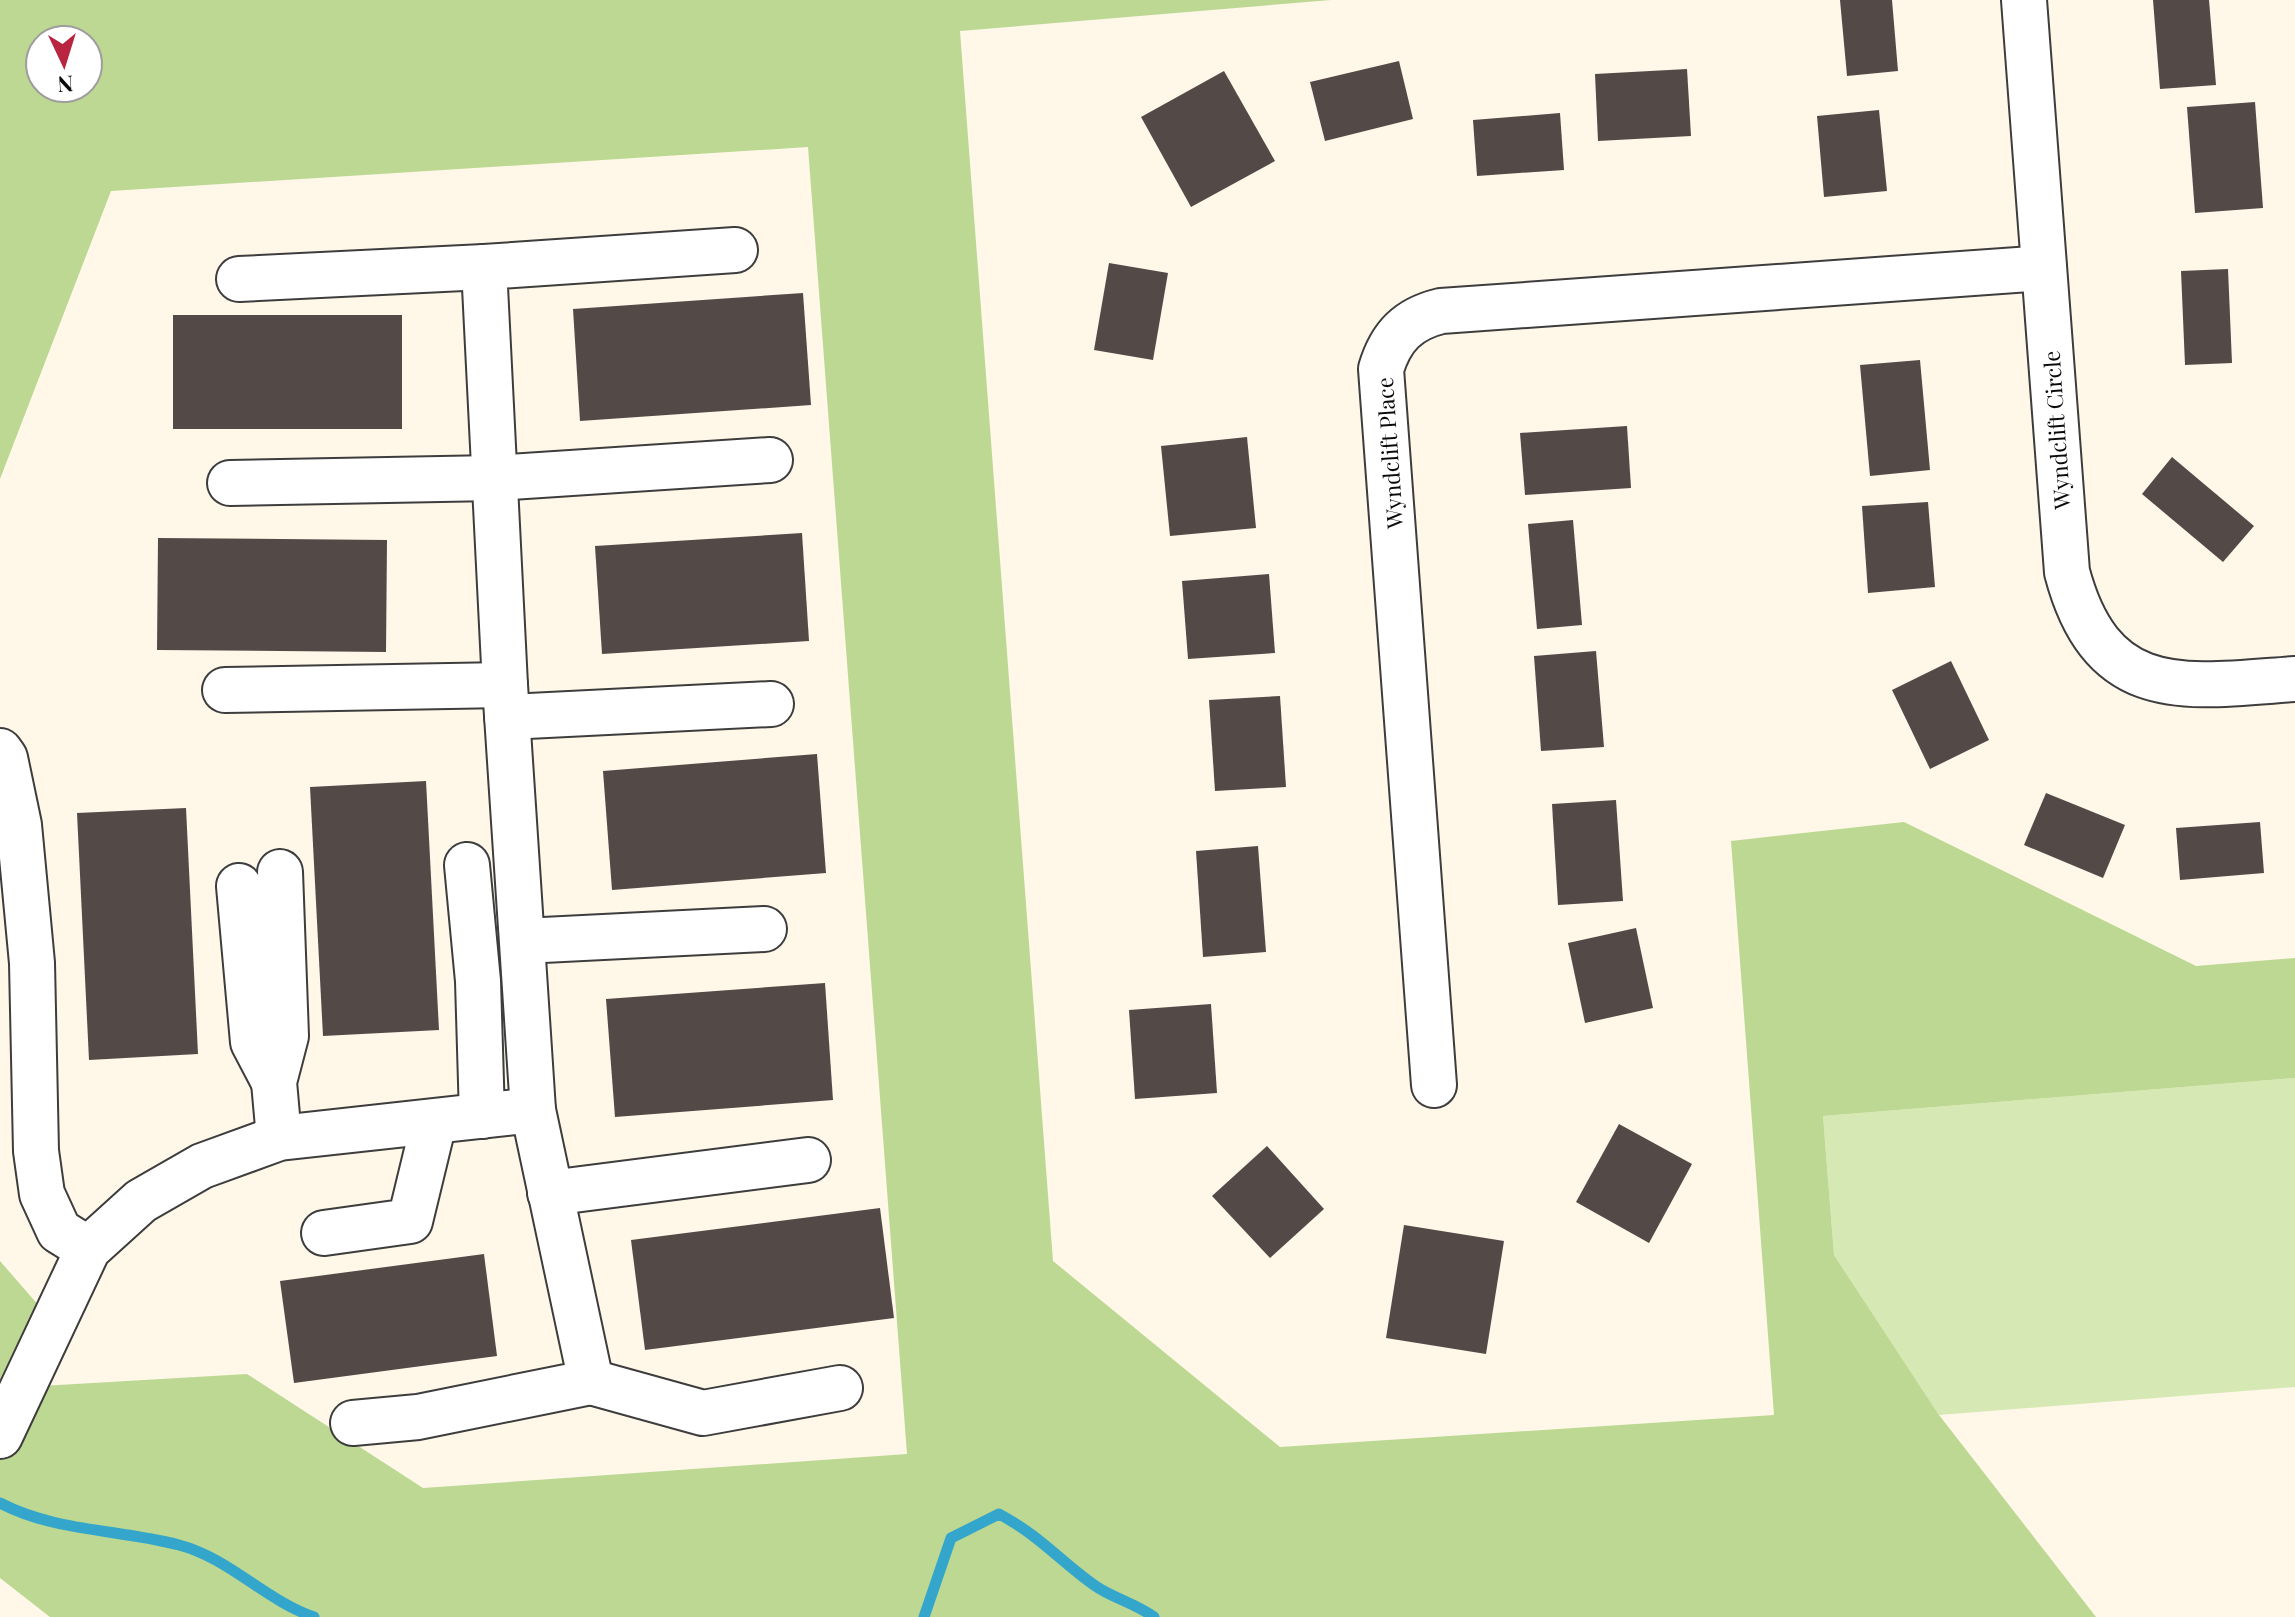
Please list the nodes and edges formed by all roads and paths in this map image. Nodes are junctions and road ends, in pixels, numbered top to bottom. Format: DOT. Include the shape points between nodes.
graph roads {
  1 [pos="2024,0"];
  2 [pos="735,250"];
  3 [pos="484,267"];
  4 [pos="2044,268"];
  5 [pos="239,279"];
  6 [pos="770,460"];
  7 [pos="494,478"];
  8 [pos="230,483"];
  9 [pos="2295,679"];
  10 [pos="225,690"];
  11 [pos="506,701"];
  12 [pos="771,704"];
  13 [pos="0,751"];
  14 [pos="467,865"];
  15 [pos="280,872"];
  16 [pos="239,886"];
  17 [pos="764,929"];
  18 [pos="523,941"];
  19 [pos="274,1082"];
  20 [pos="1434,1085"];
  21 [pos="533,1110"];
  22 [pos="482,1116"];
  23 [pos="434,1122"];
  24 [pos="279,1138"];
  25 [pos="808,1160"];
  26 [pos="550,1193"];
  27 [pos="324,1233"];
  28 [pos="88,1249"];
  29 [pos="591,1382"];
  30 [pos="840,1388"];
  31 [pos="353,1423"];
  32 [pos="0,1436"];
  1 -- 4 [label="street, Wyndclift Circle"];
  2 -- 3 [label="street"];
  3 -- 5 [label="street"];
  3 -- 7 [label="street"];
  4 -- 9 [label="street, Wyndclift Circle" via="2067,572 2075,604 2091,634 2117,661 2168,685"];
  4 -- 20 [label="street, Wyndclift Place" via="1441,311 1401,329 1384,359 1382,394"];
  6 -- 7 [label="street"];
  7 -- 8 [label="street"];
  7 -- 11 [label="street"];
  10 -- 11 [label="street"];
  11 -- 12 [label="street"];
  11 -- 18 [label="street"];
  13 -- 28 [label="street" via="19,825 32,963 36,1151 42,1194 59,1231"];
  14 -- 22 [label="street" via="478,981"];
  15 -- 19 [label="street" via="286,1036"];
  16 -- 19 [label="street" via="253,1042"];
  17 -- 18 [label="street"];
  18 -- 21 [label="street"];
  19 -- 24 [label="street"];
  21 -- 22 [label="street"];
  21 -- 26 [label="street"];
  22 -- 23 [label="street"];
  23 -- 24 [label="street"];
  23 -- 27 [label="street" via="410,1221"];
  24 -- 28 [label="street" via="202,1166 141,1201"];
  25 -- 26 [label="street"];
  26 -- 29 [label="street"];
  28 -- 32 [label="street"];
  29 -- 30 [label="street" via="703,1413"];
  29 -- 31 [label="street" via="418,1417"];
}
